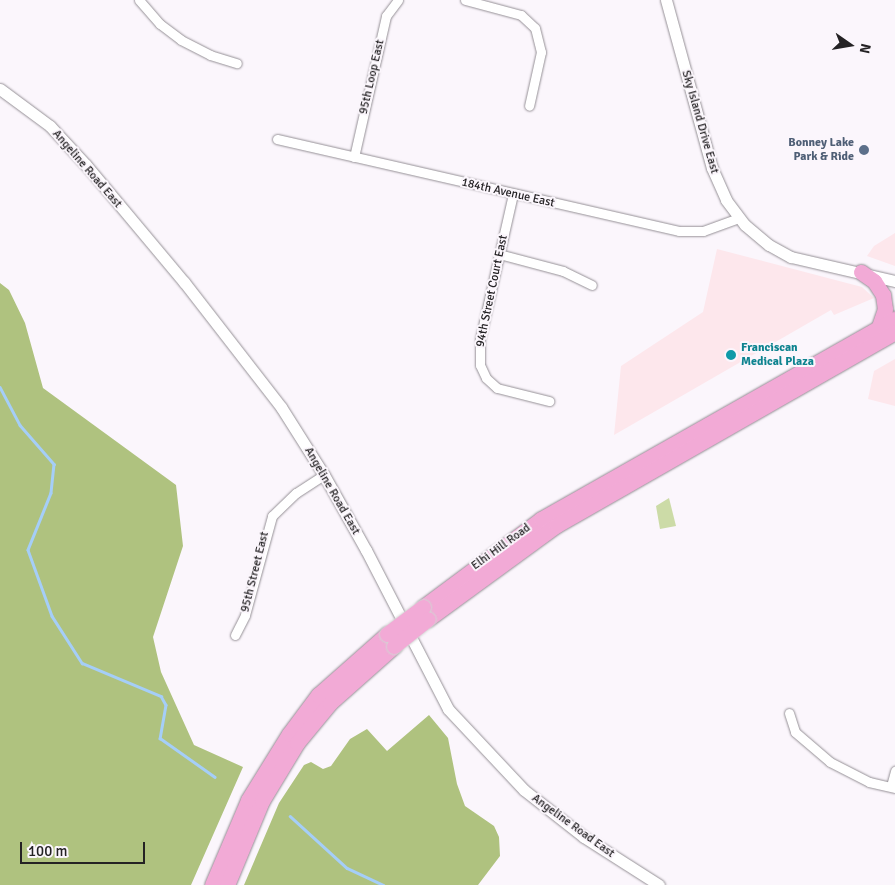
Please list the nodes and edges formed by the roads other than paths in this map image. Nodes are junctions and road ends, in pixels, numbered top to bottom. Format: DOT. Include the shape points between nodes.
graph roads {
  1 [pos="138,0"];
  2 [pos="398,0"];
  3 [pos="466,0"];
  4 [pos="666,0"];
  5 [pos="237,63"];
  6 [pos="0,89"];
  7 [pos="529,106"];
  8 [pos="277,139"];
  9 [pos="354,157"];
  10 [pos="513,194"];
  11 [pos="739,218"];
  12 [pos="499,254"];
  13 [pos="861,272"];
  14 [pos="895,281"];
  15 [pos="592,285"];
  16 [pos="895,319"];
  17 [pos="878,329"];
  18 [pos="895,332"];
  19 [pos="549,401"];
  20 [pos="324,475"];
  21 [pos="426,613"];
  22 [pos="235,635"];
  23 [pos="391,640"];
  24 [pos="789,712"];
  25 [pos="895,771"];
  26 [pos="893,787"];
  27 [pos="212,885"];
  28 [pos="227,885"];
  29 [pos="659,885"];
  1 -- 5 [label="street" via="160,24 181,40 210,55"];
  2 -- 9 [label="street, 95th Loop East" via="386,16"];
  3 -- 7 [label="street" via="521,15 535,28 541,52"];
  4 -- 11 [label="street, Sky Island Drive East" via="706,151 718,184"];
  6 -- 20 [label="street, Angeline Road East" via="50,126 86,165 184,282 281,407"];
  8 -- 9 [label="street, 184th Avenue East"];
  9 -- 10 [label="street, 184th Avenue East"];
  10 -- 11 [label="street, 184th Avenue East" via="691,232 722,226"];
  10 -- 12 [label="street, 94th Street Court East"];
  11 -- 13 [label="street, Sky Island Drive East" via="754,234 791,257"];
  12 -- 15 [label="street" via="564,271"];
  12 -- 19 [label="street, 94th Street Court East" via="480,339 480,365 486,378 497,388"];
  13 -- 14 [label="street, Sky Island Drive East"];
  13 -- 17 [label="highway" via="874,281 883,295 886,309"];
  16 -- 17 [label="highway, Elhi Hill Road"];
  17 -- 21 [label="highway, Elhi Hill Road" via="793,374 541,519"];
  18 -- 21 [label="highway, Elhi Hill Road" via="558,525"];
  20 -- 22 [label="street, 95th Street East" via="296,493 272,516 245,615"];
  20 -- 29 [label="street, Angeline Road East" via="448,709 524,790 584,837"];
  21 -- 23 [label="highway, Elhi Hill Road, bridge"];
  23 -- 27 [label="highway, Elhi Hill Road" via="318,695 275,753 248,800"];
  23 -- 28 [label="highway, Elhi Hill Road" via="330,703 297,743 262,801"];
  24 -- 26 [label="street" via="795,732 830,762 857,777"];
  25 -- 26 [label="street"];
}
